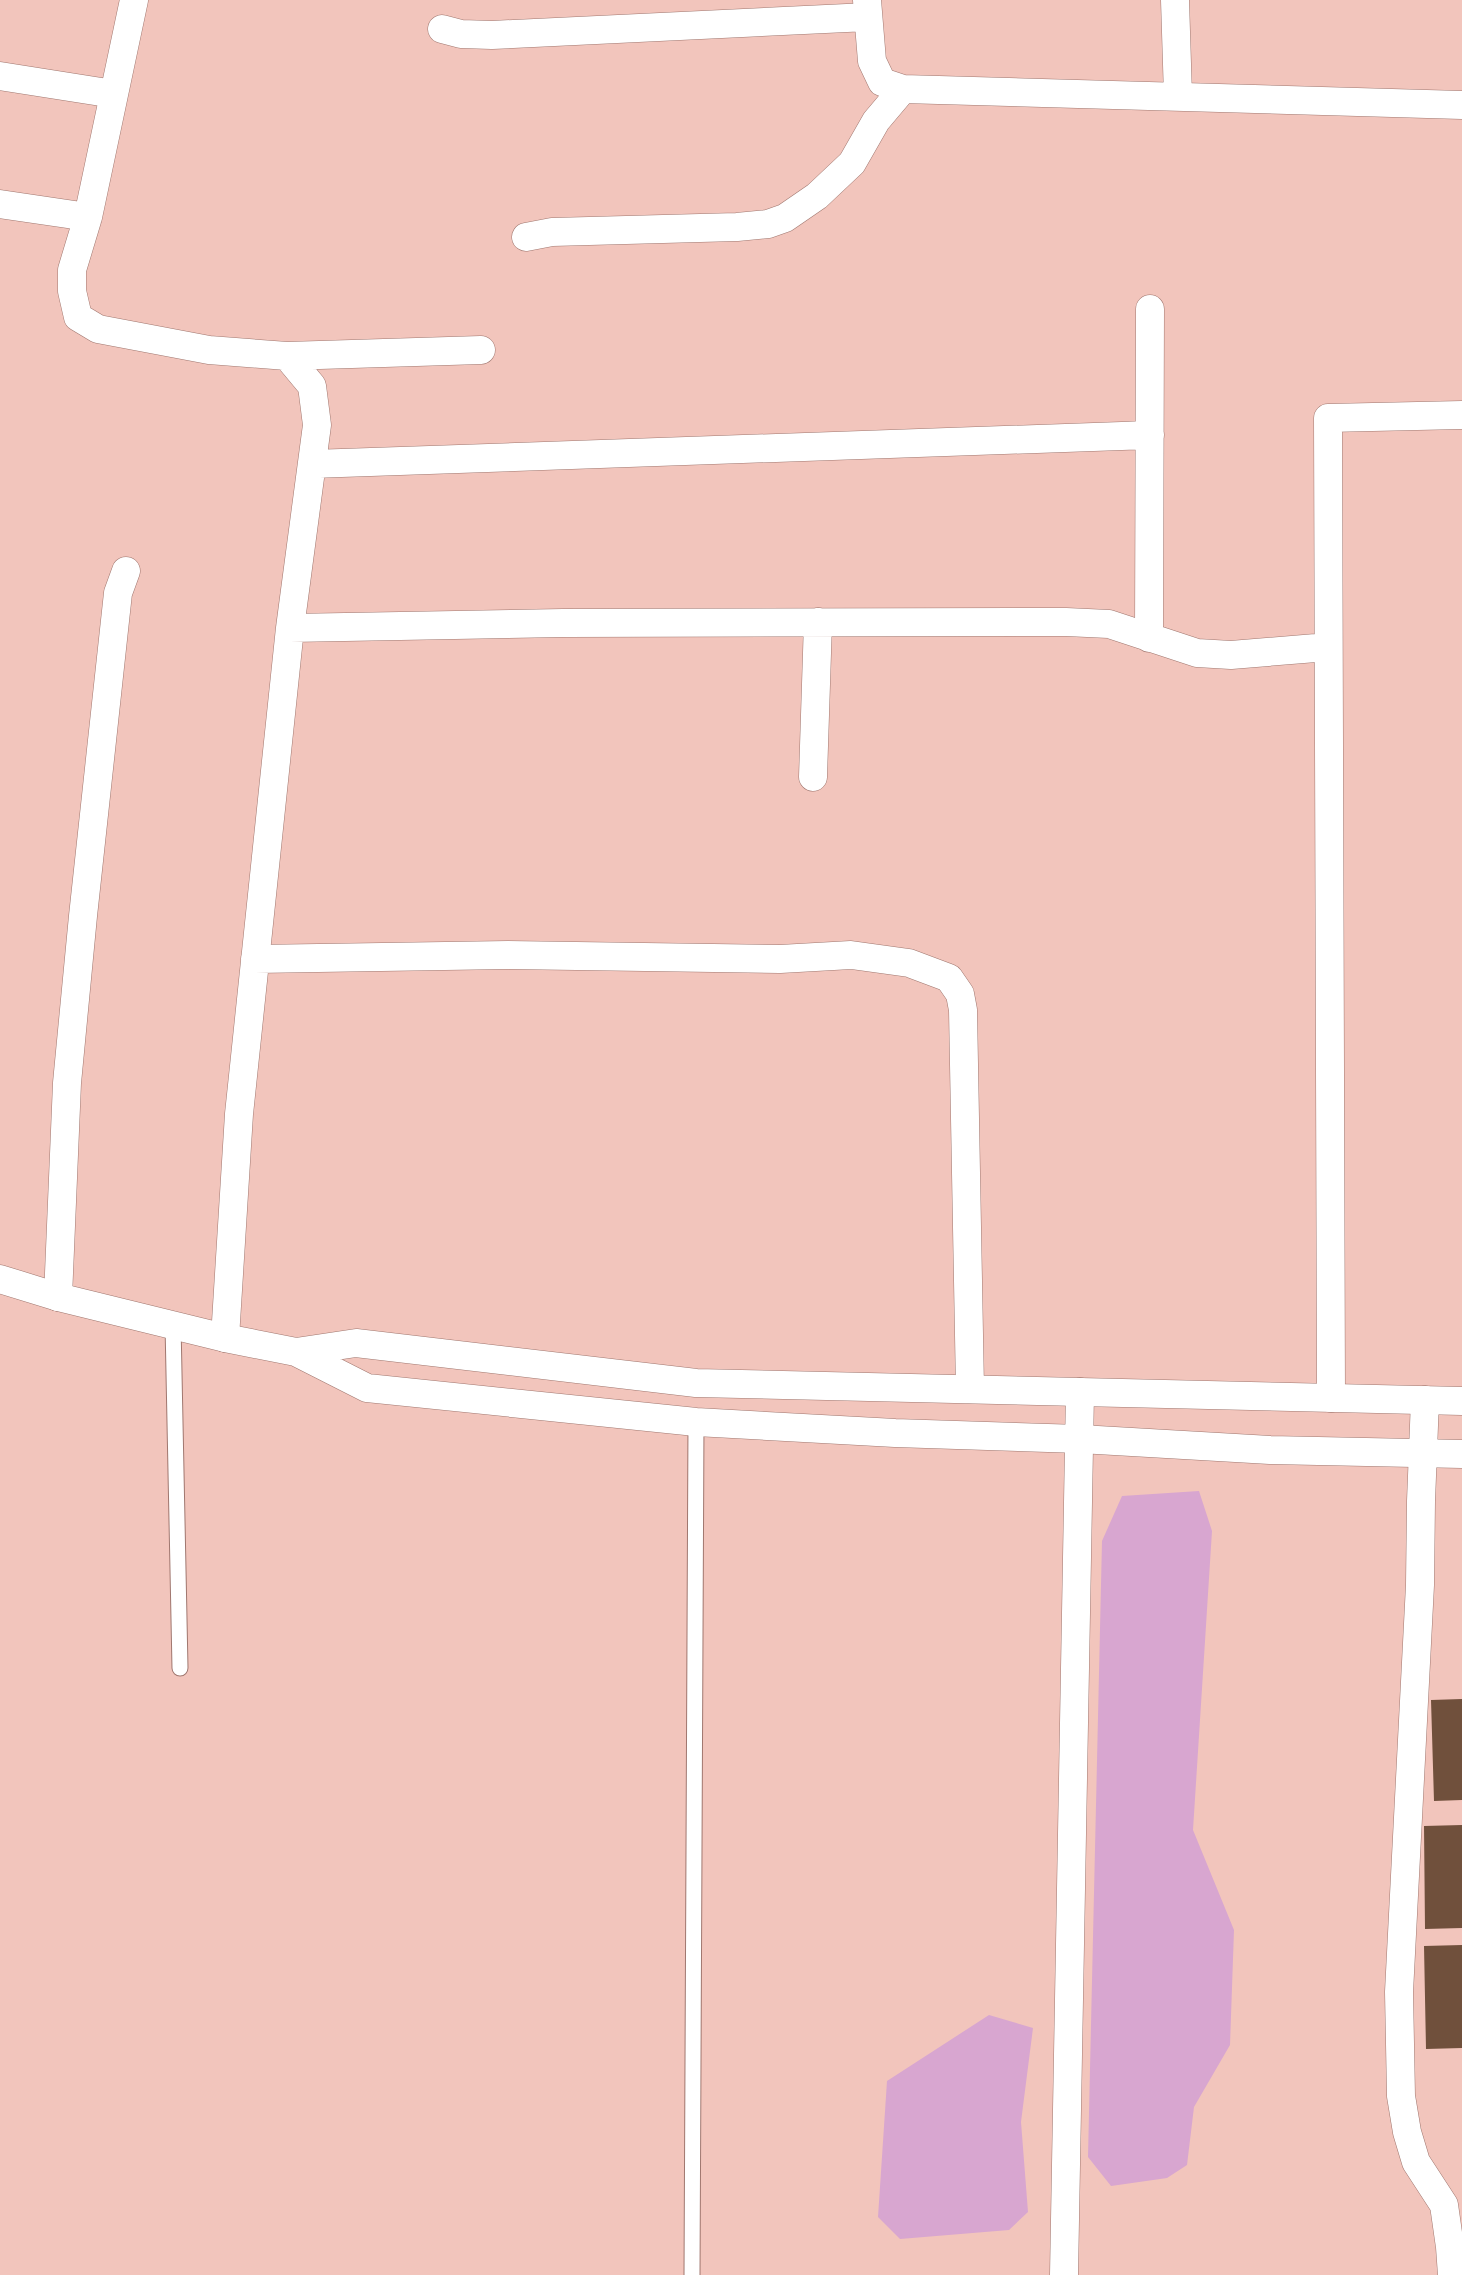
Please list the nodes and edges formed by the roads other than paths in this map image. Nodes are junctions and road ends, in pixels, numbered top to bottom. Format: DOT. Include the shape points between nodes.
graph roads {
  1 [pos="134,0"];
  2 [pos="1176,0"];
  3 [pos="868,8"];
  4 [pos="442,29"];
  5 [pos="0,76"];
  6 [pos="904,89"];
  7 [pos="114,94"];
  8 [pos="1178,96"];
  9 [pos="1462,105"];
  10 [pos="0,204"];
  11 [pos="88,217"];
  12 [pos="526,237"];
  13 [pos="1150,308"];
  14 [pos="481,350"];
  15 [pos="287,356"];
  16 [pos="1462,415"];
  17 [pos="1150,435"];
  18 [pos="312,464"];
  19 [pos="126,571"];
  20 [pos="818,622"];
  21 [pos="290,628"];
  22 [pos="1149,638"];
  23 [pos="1328,647"];
  24 [pos="813,777"];
  25 [pos="255,959"];
  26 [pos="0,1279"];
  27 [pos="58,1297"];
  28 [pos="173,1324"];
  29 [pos="225,1338"];
  30 [pos="296,1352"];
  31 [pos="970,1389"];
  32 [pos="1080,1392"];
  33 [pos="1331,1398"];
  34 [pos="1425,1400"];
  35 [pos="1462,1401"];
  36 [pos="696,1422"];
  37 [pos="1080,1439"];
  38 [pos="1422,1453"];
  39 [pos="1462,1454"];
  40 [pos="180,1668"];
  41 [pos="692,2275"];
  42 [pos="1064,2275"];
  43 [pos="1452,2275"];
  1 -- 7 [label="street"];
  2 -- 8 [label="street"];
  3 -- 4 [label="street" via="492,35 461,34"];
  3 -- 6 [label="street" via="872,61 882,82"];
  5 -- 7 [label="street"];
  6 -- 8 [label="street"];
  6 -- 12 [label="street" via="876,121 852,163 817,196 785,218 768,224 737,227 552,232"];
  7 -- 11 [label="street"];
  8 -- 9 [label="street"];
  10 -- 11 [label="street"];
  11 -- 15 [label="street" via="72,270 72,291 78,317 98,330 209,350"];
  13 -- 17 [label="street"];
  14 -- 15 [label="street"];
  15 -- 18 [label="street" via="312,386 318,425"];
  16 -- 23 [label="street" via="1328,418"];
  17 -- 18 [label="street"];
  17 -- 22 [label="street"];
  18 -- 21 [label="street"];
  19 -- 27 [label="street" via="118,593 68,1073"];
  20 -- 21 [label="street"];
  20 -- 22 [label="street" via="1108,624"];
  20 -- 24 [label="street"];
  21 -- 25 [label="street"];
  22 -- 23 [label="street" via="1206,654"];
  23 -- 33 [label="street"];
  25 -- 29 [label="street" via="239,1114"];
  25 -- 31 [label="street" via="508,955 780,959 851,955 908,963 949,978 960,994 963,1010"];
  26 -- 27 [label="street"];
  27 -- 28 [label="street"];
  28 -- 29 [label="street"];
  28 -- 40 [label="lane"];
  29 -- 30 [label="street"];
  30 -- 31 [label="street" via="356,1343 696,1383"];
  30 -- 36 [label="street" via="368,1388"];
  31 -- 32 [label="street"];
  32 -- 33 [label="street"];
  32 -- 37 [label="street"];
  33 -- 34 [label="street"];
  34 -- 35 [label="street"];
  34 -- 38 [label="street"];
  36 -- 37 [label="street"];
  36 -- 41 [label="lane"];
  37 -- 38 [label="street" via="1270,1450"];
  37 -- 42 [label="street"];
  38 -- 39 [label="street"];
  38 -- 43 [label="street" via="1420,1585 1399,1992 1401,2096 1416,2162 1444,2205"];
}
